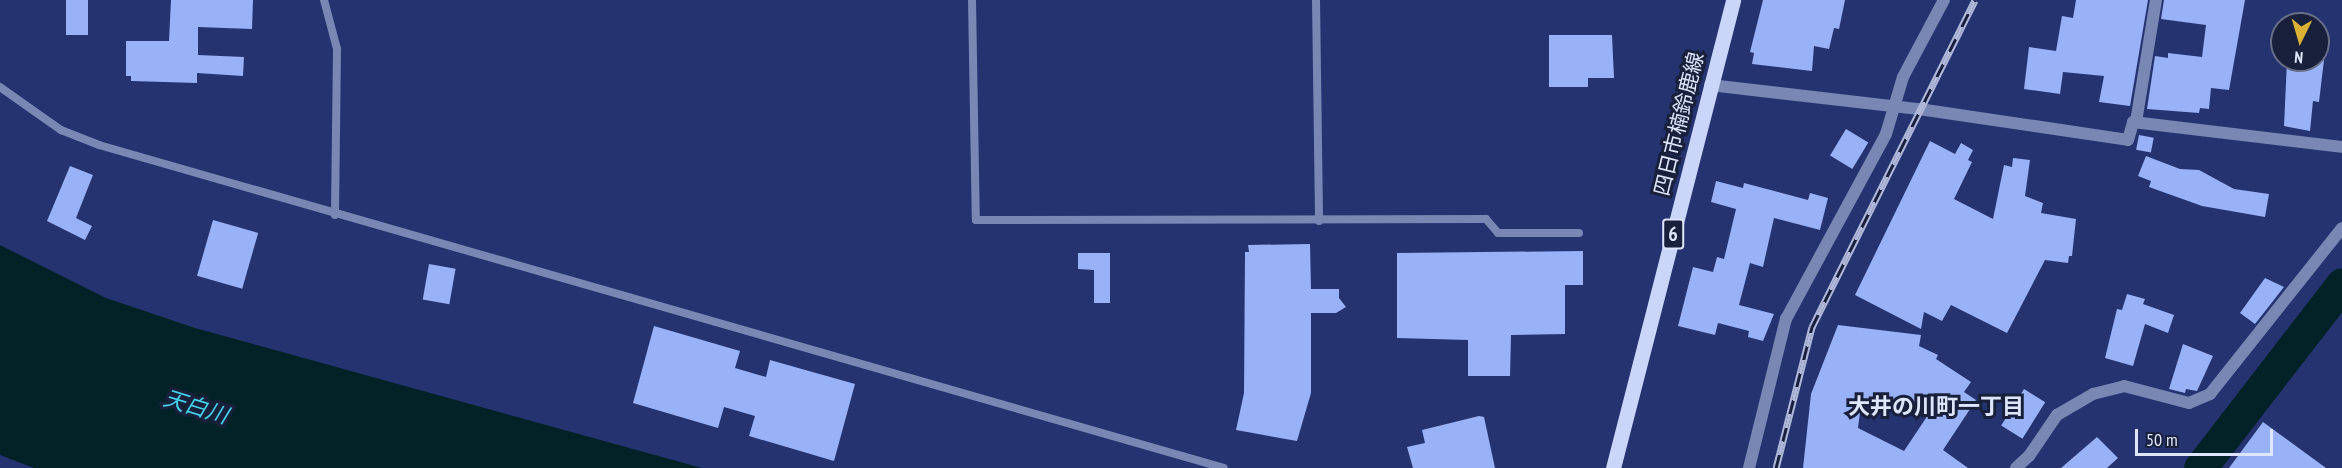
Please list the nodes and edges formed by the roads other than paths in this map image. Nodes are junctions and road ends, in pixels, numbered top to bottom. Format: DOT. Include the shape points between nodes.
graph roads {
  1 [pos="324,0"];
  2 [pos="972,0"];
  3 [pos="1316,0"];
  4 [pos="1732,0"];
  5 [pos="1944,0"];
  6 [pos="2157,0"];
  7 [pos="1710,85"];
  8 [pos="0,87"];
  9 [pos="1894,107"];
  10 [pos="2136,122"];
  11 [pos="2342,147"];
  12 [pos="334,215"];
  13 [pos="1319,220"];
  14 [pos="2342,228"];
  15 [pos="1579,233"];
  16 [pos="1224,468"];
  17 [pos="1613,468"];
  18 [pos="1749,468"];
  19 [pos="2016,468"];
  1 -- 12 [label="lane" via="337,49"];
  2 -- 13 [label="lane" via="976,220"];
  3 -- 13 [label="lane"];
  4 -- 7 [label="main road, 四日市楠鈴鹿線 / 6"];
  5 -- 9 [label="street" via="1903,77"];
  6 -- 10 [label="street"];
  7 -- 9 [label="street"];
  7 -- 17 [label="main road, 四日市楠鈴鹿線 / 6"];
  8 -- 12 [label="lane" via="61,130 99,145"];
  9 -- 10 [label="street" via="2128,140"];
  9 -- 18 [label="street" via="1886,134 1786,320 1758,419"];
  10 -- 11 [label="street"];
  12 -- 16 [label="lane"];
  13 -- 15 [label="lane" via="1486,219 1498,233"];
  14 -- 19 [label="street" via="2210,394 2189,403 2124,386 2092,394 2057,415"];
}
